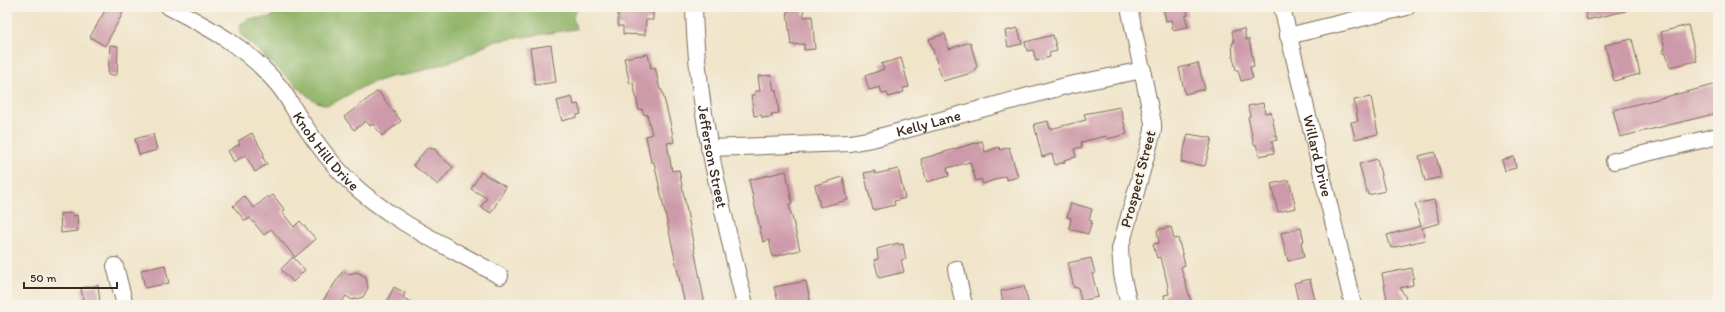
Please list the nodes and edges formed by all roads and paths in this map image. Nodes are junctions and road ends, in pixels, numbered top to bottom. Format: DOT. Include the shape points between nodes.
graph roads {
  1 [pos="169,7"];
  2 [pos="694,7"];
  3 [pos="1129,7"];
  4 [pos="1282,7"];
  5 [pos="1407,7"];
  6 [pos="1288,36"];
  7 [pos="1143,70"];
  8 [pos="1718,136"];
  9 [pos="709,148"];
  10 [pos="1614,161"];
  11 [pos="116,266"];
  12 [pos="956,269"];
  13 [pos="500,276"];
  14 [pos="125,305"];
  15 [pos="744,305"];
  16 [pos="964,305"];
  17 [pos="1129,305"];
  18 [pos="1353,305"];
  1 -- 13 [label="street, Knob Hill Drive" via="222,35 258,63 280,87 315,142 366,196 404,222"];
  2 -- 9 [label="street, Jefferson Street" via="698,75"];
  3 -- 7 [label="street, Prospect Street"];
  4 -- 6 [label="street, Willard Drive"];
  5 -- 6 [label="street"];
  6 -- 18 [label="street, Willard Drive"];
  7 -- 9 [label="street, Kelly Lane" via="1069,85 872,140"];
  7 -- 17 [label="street, Prospect Street" via="1153,131 1120,249"];
  8 -- 10 [label="street"];
  9 -- 15 [label="street, Jefferson Street"];
  11 -- 14 [label="street"];
  12 -- 16 [label="street"];
}
